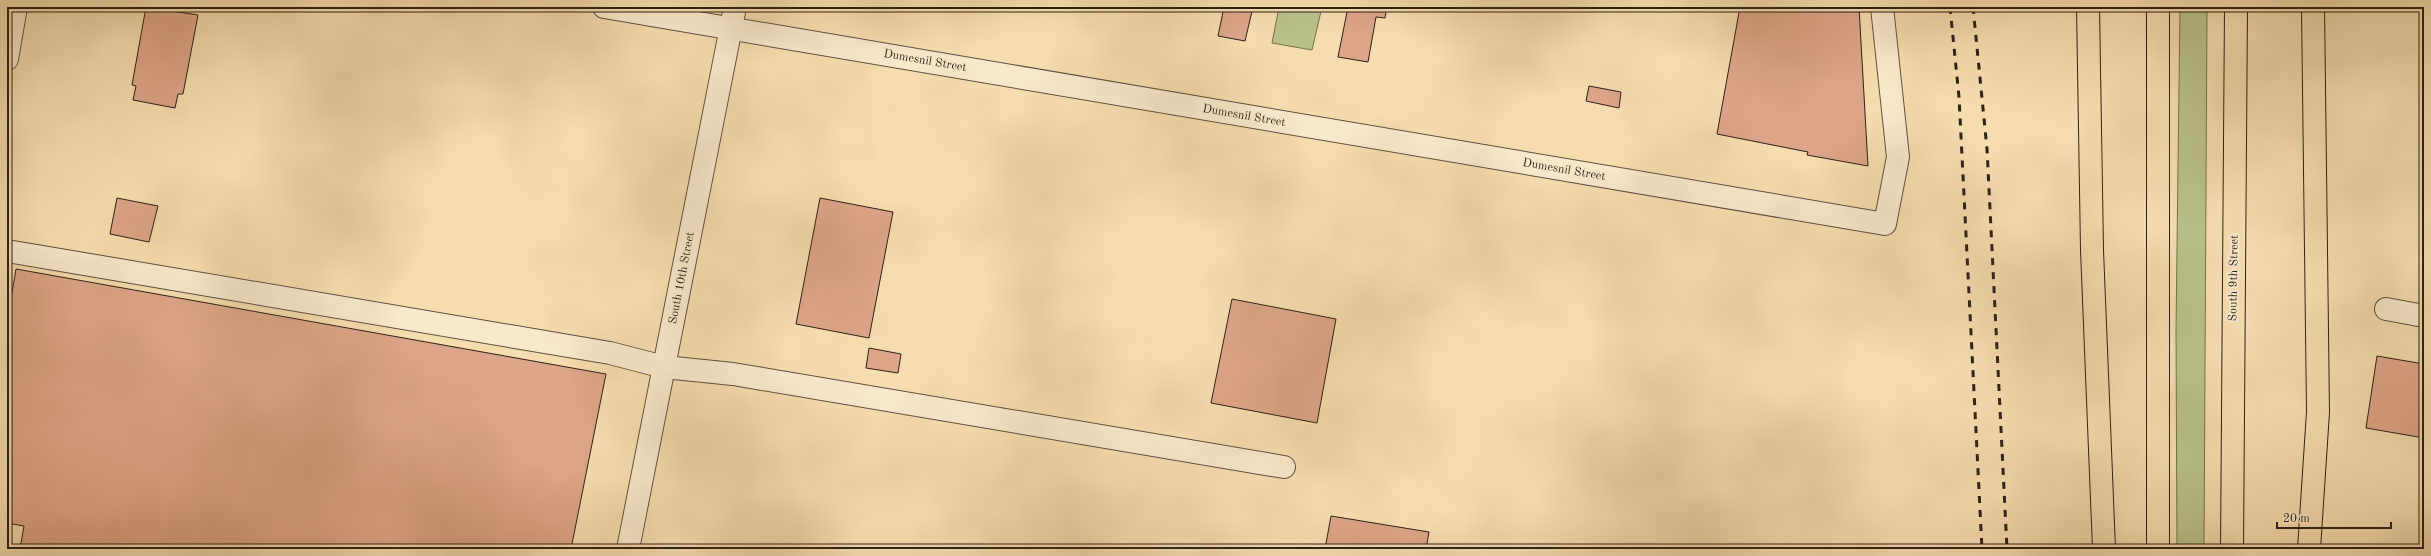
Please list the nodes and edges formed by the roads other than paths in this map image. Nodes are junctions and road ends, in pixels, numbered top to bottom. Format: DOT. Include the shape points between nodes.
graph roads {
  1 [pos="16,7"];
  2 [pos="604,7"];
  3 [pos="735,7"];
  4 [pos="1882,7"];
  5 [pos="2088,7"];
  6 [pos="2158,7"];
  7 [pos="2236,7"];
  8 [pos="2313,7"];
  9 [pos="731,28"];
  10 [pos="7,58"];
  11 [pos="7,251"];
  12 [pos="2386,309"];
  13 [pos="2424,316"];
  14 [pos="664,368"];
  15 [pos="1284,467"];
  16 [pos="628,549"];
  17 [pos="2104,549"];
  18 [pos="2158,549"];
  19 [pos="2232,549"];
  20 [pos="2309,549"];
  1 -- 10 [label="street"];
  2 -- 9 [label="street, Dumesnil Street"];
  3 -- 9 [label="street, South 10th Street"];
  4 -- 9 [label="street, Dumesnil Street" via="1898,157 1885,224"];
  5 -- 17 [label="main road" via="2092,250"];
  6 -- 18 [label="main road"];
  7 -- 19 [label="main road, South 9th Street"];
  8 -- 20 [label="main road" via="2318,412"];
  9 -- 14 [label="street, South 10th Street"];
  11 -- 14 [label="street" via="610,353"];
  12 -- 13 [label="street"];
  14 -- 15 [label="street" via="733,374"];
  14 -- 16 [label="street, South 10th Street"];
}
